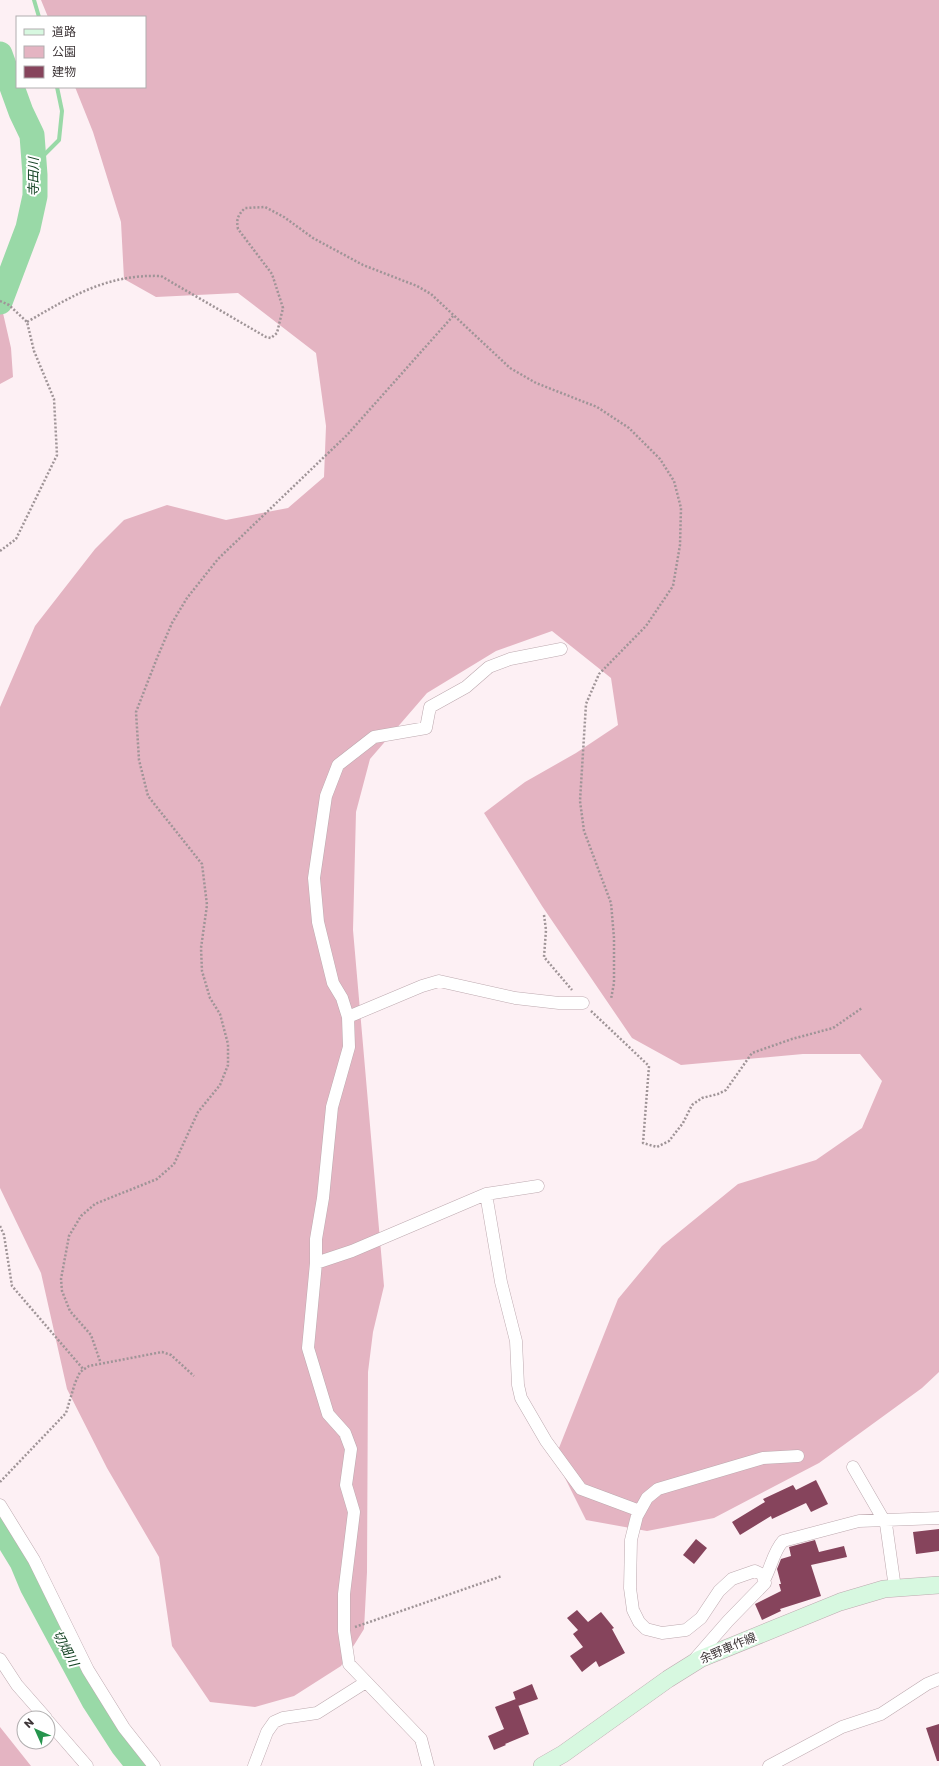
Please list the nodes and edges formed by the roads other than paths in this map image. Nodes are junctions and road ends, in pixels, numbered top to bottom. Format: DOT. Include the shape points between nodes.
graph roads {
  1 [pos="561,648"];
  2 [pos="583,1003"];
  3 [pos="348,1017"];
  4 [pos="538,1186"];
  5 [pos="486,1194"];
  6 [pos="316,1263"];
  7 [pos="798,1456"];
  8 [pos="854,1466"];
  9 [pos="0,1505"];
  10 [pos="640,1511"];
  11 [pos="939,1518"];
  12 [pos="884,1520"];
  13 [pos="764,1580"];
  14 [pos="939,1585"];
  15 [pos="895,1588"];
  16 [pos="0,1659"];
  17 [pos="688,1667"];
  18 [pos="939,1679"];
  19 [pos="366,1682"];
  20 [pos="39,1710"];
  21 [pos="56,1730"];
  22 [pos="87,1766"];
  23 [pos="154,1766"];
  24 [pos="254,1766"];
  25 [pos="428,1766"];
  26 [pos="542,1766"];
  27 [pos="769,1766"];
  1 -- 3 [label="street" via="510,659 489,667 466,687 430,707 426,728 374,737 338,765 326,796 314,878 318,922 333,983 342,998"];
  2 -- 3 [label="street" via="515,998 439,981"];
  3 -- 6 [label="street" via="348,1047 332,1108 316,1239"];
  4 -- 5 [label="street"];
  5 -- 6 [label="street" via="352,1251"];
  5 -- 10 [label="street" via="501,1282 516,1342 521,1398 546,1441 581,1489"];
  6 -- 19 [label="street" via="308,1348 328,1414 345,1433 352,1449 346,1485 354,1512 344,1594 344,1631 349,1664"];
  7 -- 10 [label="street" via="764,1458 658,1489 647,1498"];
  8 -- 12 [label="street"];
  9 -- 23 [label="street" via="34,1560 88,1670 124,1728"];
  10 -- 13 [label="street" via="631,1540 630,1588 633,1610 646,1629 662,1633 686,1630 701,1618 719,1591 732,1579 755,1571"];
  11 -- 12 [label="street"];
  12 -- 13 [label="street" via="859,1521 782,1541 777,1547"];
  12 -- 15 [label="street"];
  13 -- 17 [label="street" via="765,1583 728,1620"];
  14 -- 15 [label="main road, 余野車作線"];
  15 -- 17 [label="main road, 余野車作線" via="840,1602 700,1659"];
  16 -- 20 [label="street" via="17,1685"];
  17 -- 26 [label="main road, 余野車作線"];
  18 -- 27 [label="street" via="881,1714 842,1727"];
  19 -- 24 [label="street" via="317,1713 283,1718 274,1722 267,1732"];
  19 -- 25 [label="street" via="421,1739"];
  21 -- 22 [label="street"];
}
